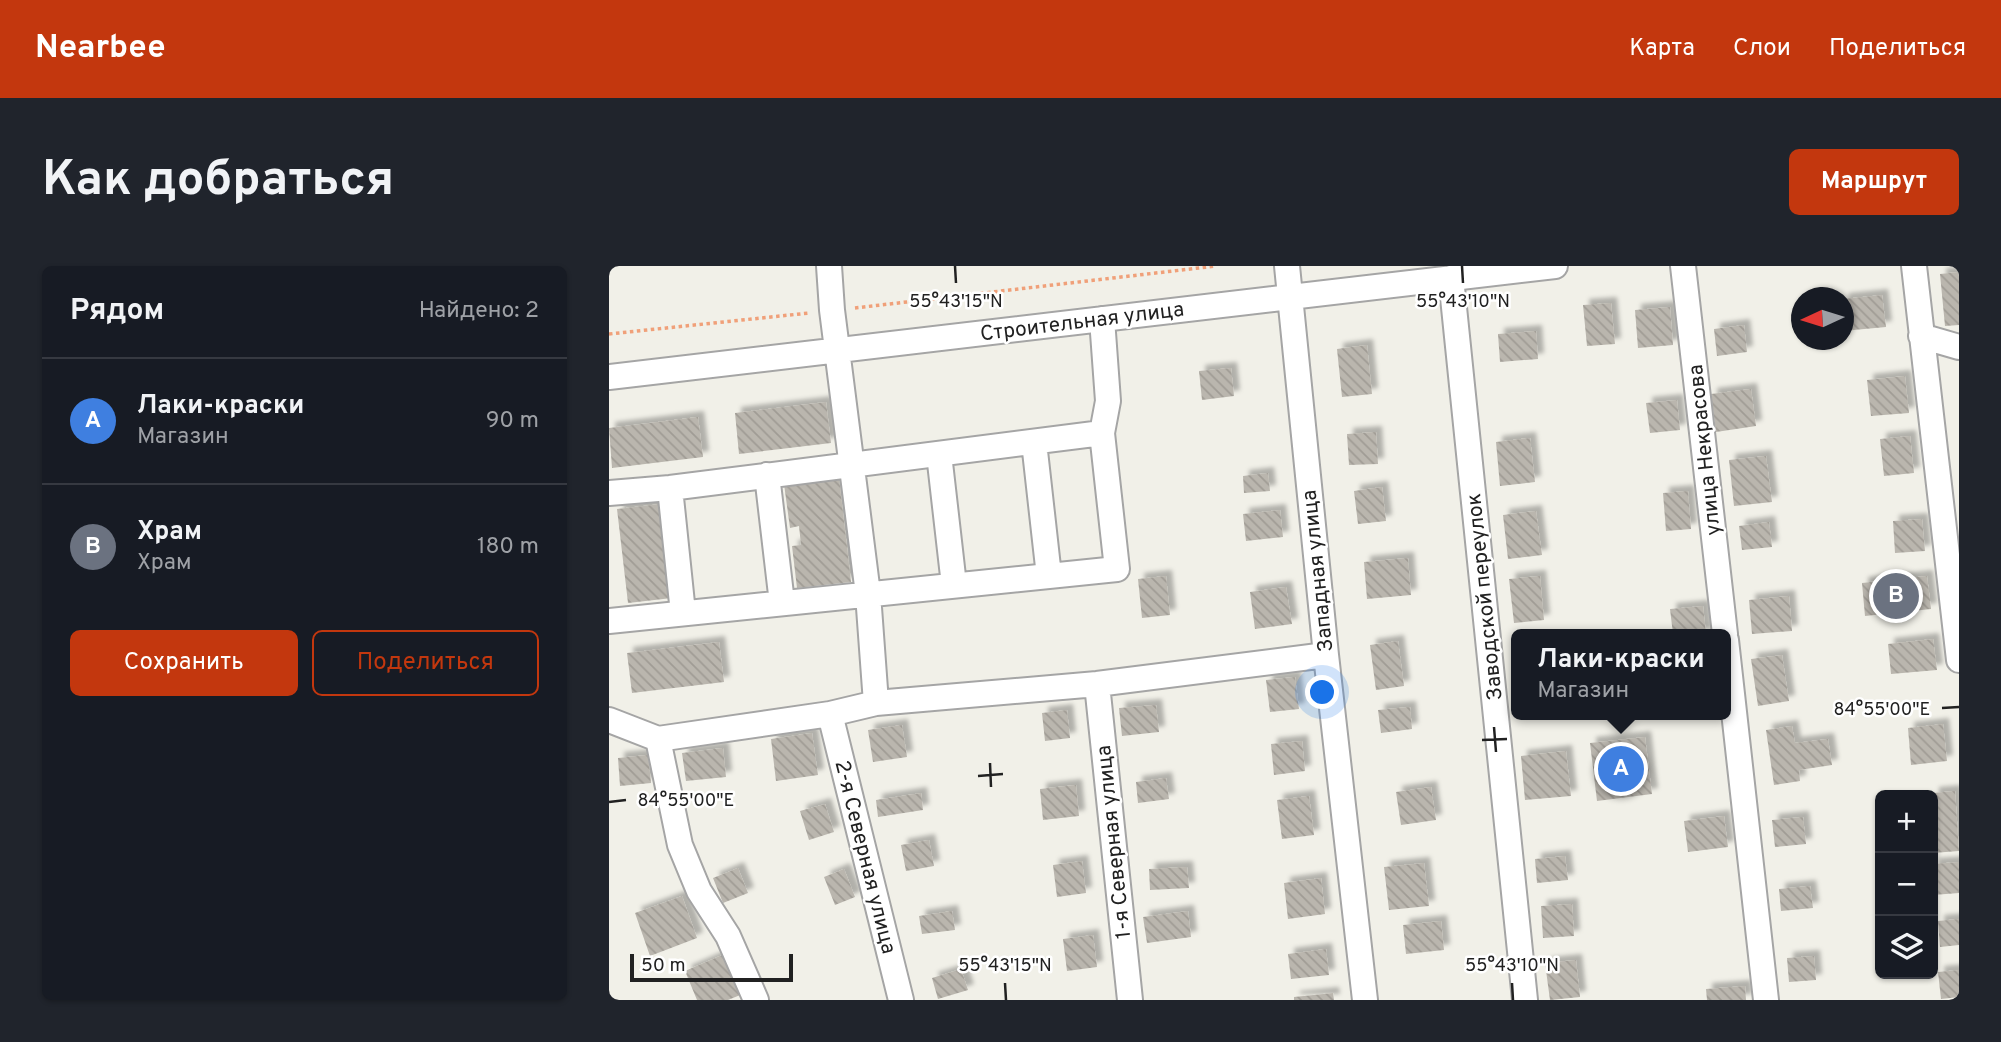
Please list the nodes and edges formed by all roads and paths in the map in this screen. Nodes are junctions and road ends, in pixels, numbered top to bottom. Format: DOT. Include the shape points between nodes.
graph roads {
  1 [pos="829,266"];
  2 [pos="1216,266"];
  3 [pos="1287,266"];
  4 [pos="1555,266"];
  5 [pos="1683,266"];
  6 [pos="1914,266"];
  7 [pos="1451,278"];
  8 [pos="1290,296"];
  9 [pos="832,310"];
  10 [pos="1102,319"];
  11 [pos="609,334"];
  12 [pos="1921,335"];
  13 [pos="1959,347"];
  14 [pos="839,350"];
  15 [pos="609,377"];
  16 [pos="1102,433"];
  17 [pos="1034,442"];
  18 [pos="939,454"];
  19 [pos="853,465"];
  20 [pos="767,475"];
  21 [pos="670,488"];
  22 [pos="609,493"];
  23 [pos="1049,576"];
  24 [pos="954,585"];
  25 [pos="868,594"];
  26 [pos="782,603"];
  27 [pos="683,613"];
  28 [pos="609,621"];
  29 [pos="1724,629"];
  30 [pos="1326,655"];
  31 [pos="1959,660"];
  32 [pos="1097,684"];
  33 [pos="1731,685"];
  34 [pos="876,703"];
  35 [pos="830,714"];
  36 [pos="609,720"];
  37 [pos="658,739"];
  38 [pos="756,1000"];
  39 [pos="901,1000"];
  40 [pos="1130,1000"];
  41 [pos="1365,1000"];
  42 [pos="1525,1000"];
  43 [pos="1766,1000"];
  1 -- 9 [label="street"];
  2 -- 9 [label="path"];
  3 -- 8 [label="street, Западная улица"];
  4 -- 7 [label="street, Строительная улица"];
  5 -- 29 [label="street, улица Некрасова"];
  6 -- 12 [label="street"];
  7 -- 8 [label="street, Строительная улица"];
  7 -- 42 [label="street, Заводской переулок"];
  8 -- 10 [label="street, Строительная улица"];
  8 -- 30 [label="street, Западная улица"];
  9 -- 11 [label="path"];
  9 -- 14 [label="street"];
  10 -- 14 [label="street, Строительная улица"];
  10 -- 16 [label="street" via="1108,401"];
  12 -- 13 [label="street"];
  12 -- 31 [label="street"];
  14 -- 15 [label="street, Строительная улица"];
  14 -- 19 [label="street"];
  16 -- 17 [label="street"];
  16 -- 23 [label="street" via="1117,569"];
  17 -- 18 [label="street"];
  17 -- 23 [label="street"];
  18 -- 19 [label="street"];
  18 -- 24 [label="street"];
  19 -- 20 [label="street"];
  19 -- 25 [label="street"];
  20 -- 21 [label="street"];
  20 -- 26 [label="street"];
  21 -- 22 [label="street"];
  21 -- 27 [label="street"];
  23 -- 24 [label="street"];
  24 -- 25 [label="street"];
  25 -- 26 [label="street"];
  25 -- 34 [label="street"];
  26 -- 27 [label="street"];
  27 -- 28 [label="street"];
  30 -- 32 [label="street"];
  30 -- 41 [label="street, Западная улица"];
  32 -- 34 [label="street"];
  32 -- 40 [label="street, 1-я Северная улица"];
  33 -- 43 [label="street"];
  34 -- 35 [label="street"];
  35 -- 37 [label="street"];
  35 -- 39 [label="street, 2-я Северная улица"];
  36 -- 37 [label="street"];
  37 -- 38 [label="street" via="680,845"];
}
